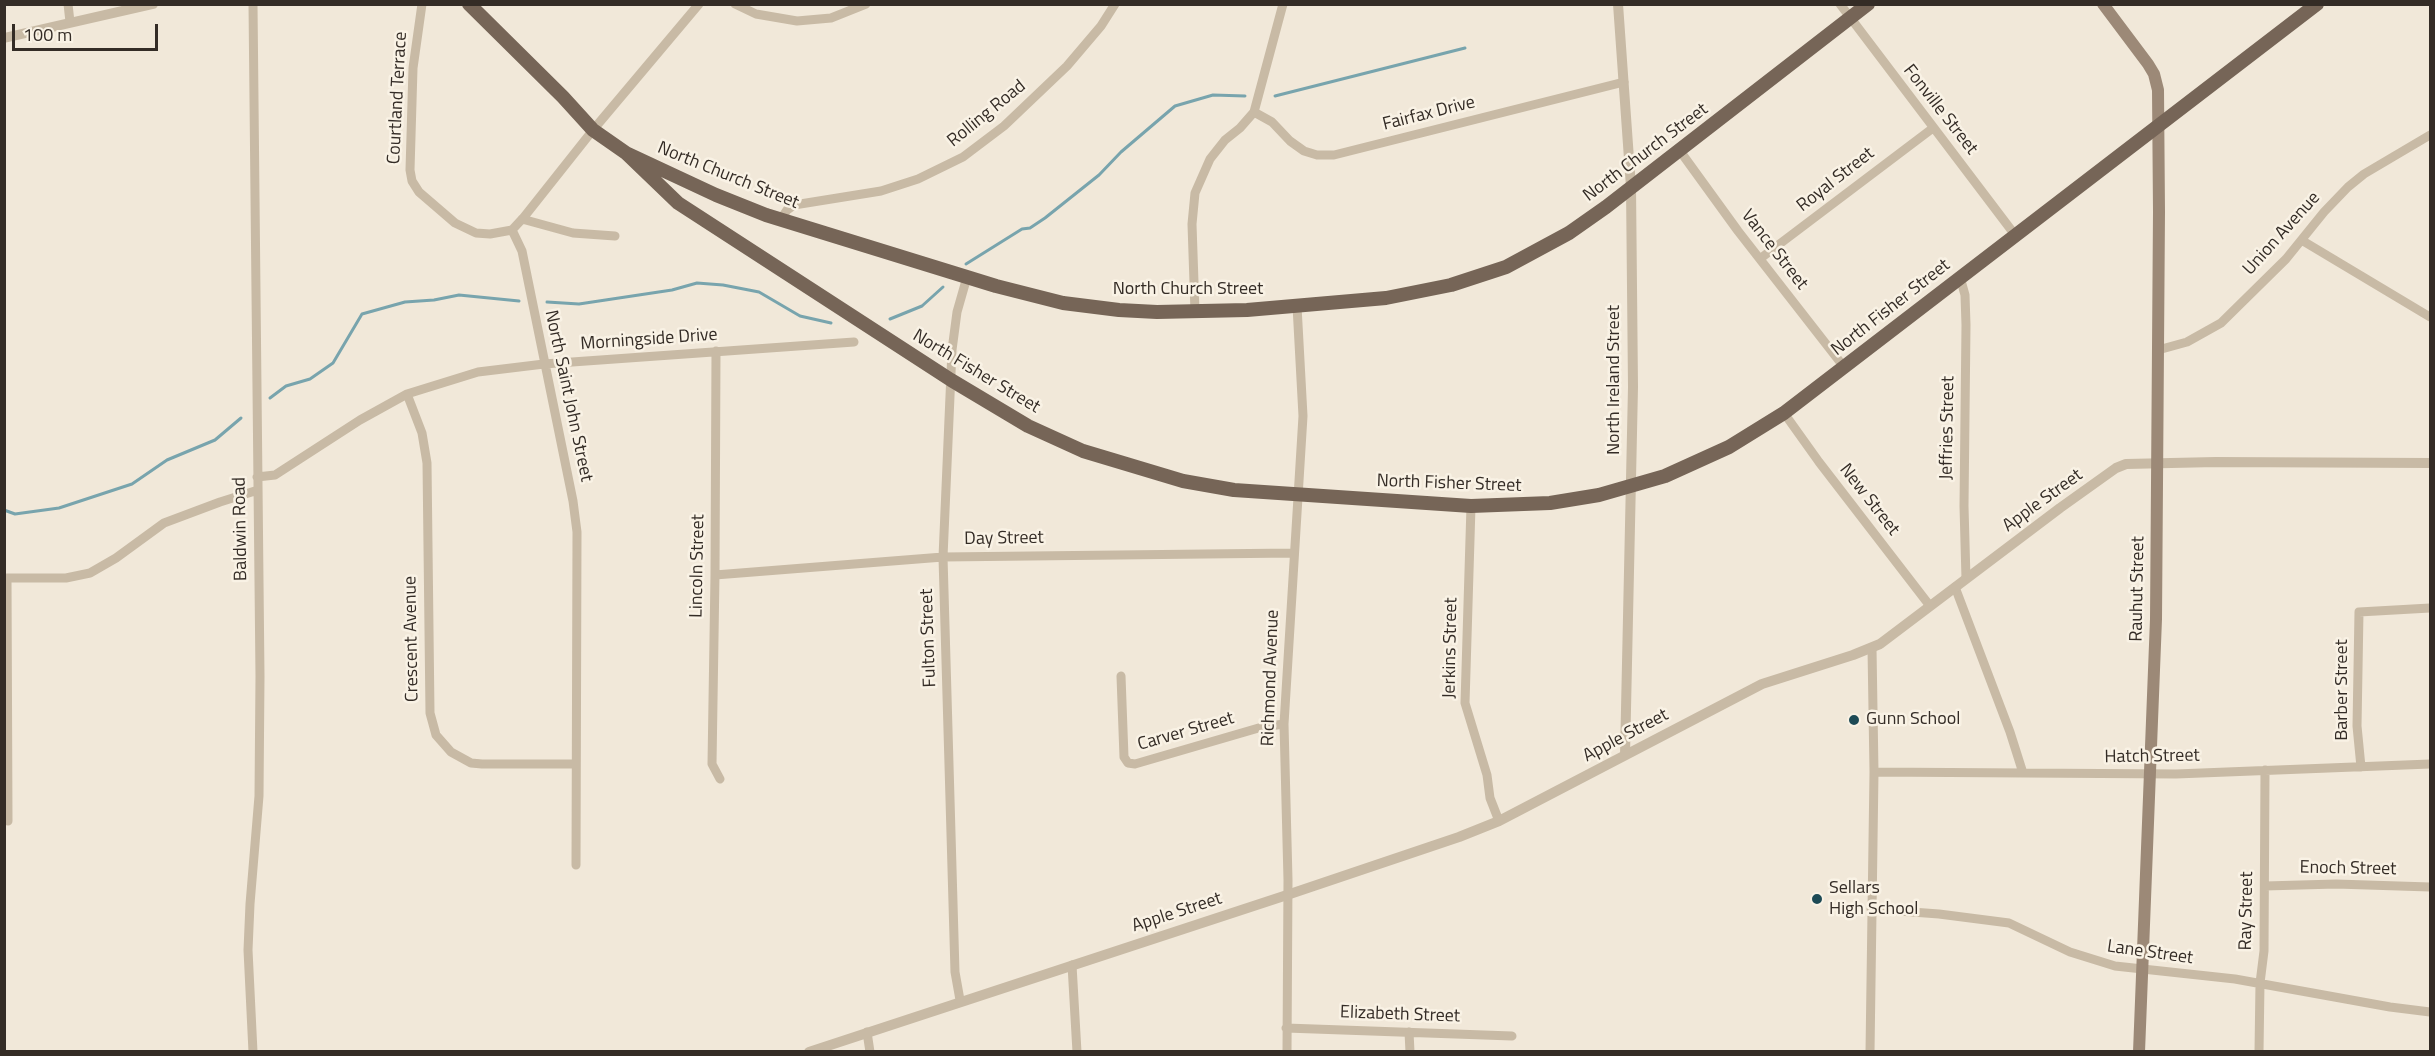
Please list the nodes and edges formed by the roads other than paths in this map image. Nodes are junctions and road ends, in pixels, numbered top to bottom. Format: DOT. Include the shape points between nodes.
graph roads {
  1 [pos="68,4"];
  2 [pos="153,4"];
  3 [pos="253,4"];
  4 [pos="422,4"];
  5 [pos="469,4"];
  6 [pos="699,4"];
  7 [pos="735,4"];
  8 [pos="866,4"];
  9 [pos="1115,4"];
  10 [pos="1283,4"];
  11 [pos="1618,4"];
  12 [pos="1840,4"];
  13 [pos="1868,4"];
  14 [pos="2103,4"];
  15 [pos="2317,4"];
  16 [pos="1850,18"];
  17 [pos="70,22"];
  18 [pos="4,38"];
  19 [pos="1624,82"];
  20 [pos="1254,112"];
  21 [pos="2158,126"];
  22 [pos="1933,128"];
  23 [pos="593,130"];
  24 [pos="2430,135"];
  25 [pos="1680,151"];
  26 [pos="626,153"];
  27 [pos="1631,187"];
  28 [pos="522,219"];
  29 [pos="781,219"];
  30 [pos="512,230"];
  31 [pos="2015,235"];
  32 [pos="615,236"];
  33 [pos="2303,241"];
  34 [pos="1761,258"];
  35 [pos="967,277"];
  36 [pos="1960,277"];
  37 [pos="1298,306"];
  38 [pos="1195,312"];
  39 [pos="2430,317"];
  40 [pos="854,342"];
  41 [pos="2158,350"];
  42 [pos="716,351"];
  43 [pos="544,364"];
  44 [pos="1844,367"];
  45 [pos="951,381"];
  46 [pos="407,394"];
  47 [pos="1784,412"];
  48 [pos="2157,462"];
  49 [pos="2430,463"];
  50 [pos="257,477"];
  51 [pos="1631,487"];
  52 [pos="258,490"];
  53 [pos="1296,495"];
  54 [pos="1471,506"];
  55 [pos="1293,553"];
  56 [pos="943,557"];
  57 [pos="715,575"];
  58 [pos="1966,579"];
  59 [pos="1955,587"];
  60 [pos="1930,606"];
  61 [pos="2430,608"];
  62 [pos="1872,648"];
  63 [pos="1121,676"];
  64 [pos="1284,724"];
  65 [pos="1625,755"];
  66 [pos="576,764"];
  67 [pos="2430,764"];
  68 [pos="2361,767"];
  69 [pos="2265,770"];
  70 [pos="1874,772"];
  71 [pos="2023,774"];
  72 [pos="2150,774"];
  73 [pos="720,779"];
  74 [pos="8,821"];
  75 [pos="1499,821"];
  76 [pos="576,865"];
  77 [pos="2265,886"];
  78 [pos="2430,887"];
  79 [pos="1287,895"];
  80 [pos="1871,909"];
  81 [pos="1072,965"];
  82 [pos="2143,969"];
  83 [pos="2260,983"];
  84 [pos="960,1000"];
  85 [pos="2430,1012"];
  86 [pos="1286,1028"];
  87 [pos="867,1032"];
  88 [pos="1409,1032"];
  89 [pos="1512,1036"];
  90 [pos="253,1052"];
  91 [pos="808,1052"];
  92 [pos="870,1052"];
  93 [pos="1077,1052"];
  94 [pos="1287,1052"];
  95 [pos="1410,1052"];
  96 [pos="1870,1052"];
  97 [pos="2139,1052"];
  98 [pos="2259,1052"];
  1 -- 17 [label="street"];
  2 -- 17 [label="street"];
  3 -- 50 [label="street, Baldwin Road"];
  4 -- 30 [label="street, Courtland Terrace" via="413,68 412,181 419,192 463,228 490,234"];
  5 -- 23 [label="main road, North Church Street"];
  6 -- 23 [label="street"];
  7 -- 8 [label="street" via="776,19 804,21 831,18"];
  9 -- 29 [label="street, Rolling Road" via="1068,66 1004,126 963,157 899,186 794,205"];
  10 -- 20 [label="street"];
  11 -- 19 [label="street, North Ireland Street"];
  12 -- 16 [label="street, Fonville Street"];
  13 -- 16 [label="main road, North Church Street"];
  14 -- 21 [label="main road, Rauhut Street" via="2154,74"];
  15 -- 21 [label="main road, North Fisher Street"];
  16 -- 22 [label="street, Fonville Street"];
  16 -- 25 [label="main road, North Church Street"];
  17 -- 18 [label="street"];
  19 -- 20 [label="street, Fairfax Drive" via="1334,155 1317,155 1296,147 1272,122"];
  19 -- 27 [label="street, North Ireland Street"];
  20 -- 38 [label="street" via="1210,159 1195,193"];
  21 -- 31 [label="main road, North Fisher Street"];
  21 -- 41 [label="main road, Rauhut Street"];
  22 -- 31 [label="street, Fonville Street"];
  22 -- 34 [label="street, Royal Street"];
  23 -- 26 [label="main road, North Church Street"];
  23 -- 28 [label="street"];
  24 -- 33 [label="street, Union Avenue" via="2348,187"];
  25 -- 27 [label="main road, North Church Street"];
  25 -- 34 [label="street, Vance Street"];
  26 -- 29 [label="main road, North Church Street" via="716,195"];
  26 -- 45 [label="main road, North Fisher Street" via="678,203"];
  27 -- 37 [label="main road, North Church Street" via="1569,233 1482,276 1419,293"];
  27 -- 51 [label="street, North Ireland Street"];
  28 -- 30 [label="street"];
  28 -- 32 [label="street" via="573,232"];
  29 -- 35 [label="main road, North Church Street"];
  30 -- 43 [label="street, North Saint John Street" via="522,250"];
  31 -- 36 [label="main road, North Fisher Street"];
  33 -- 39 [label="street"];
  33 -- 41 [label="street, Union Avenue" via="2221,322 2187,342"];
  34 -- 44 [label="street, Vance Street"];
  35 -- 38 [label="main road, North Church Street" via="1084,306"];
  35 -- 45 [label="street, Fulton Street" via="953,332"];
  36 -- 44 [label="main road, North Fisher Street"];
  36 -- 58 [label="street, Jeffries Street" via="1966,325"];
  37 -- 38 [label="main road, North Church Street"];
  37 -- 53 [label="street, Richmond Avenue" via="1303,416"];
  40 -- 42 [label="street, Morningside Drive"];
  41 -- 48 [label="main road, Rauhut Street"];
  42 -- 43 [label="street, Morningside Drive"];
  42 -- 57 [label="street, Lincoln Street"];
  43 -- 46 [label="street, Morningside Drive" via="478,372"];
  43 -- 66 [label="street, North Saint John Street" via="577,532"];
  44 -- 47 [label="main road, North Fisher Street"];
  45 -- 53 [label="main road, North Fisher Street" via="1028,426 1119,463 1204,485"];
  45 -- 56 [label="street, Fulton Street"];
  46 -- 50 [label="street, Morningside Drive" via="274,475"];
  46 -- 66 [label="street, Crescent Avenue" via="422,433 427,463 429,713 436,735 451,752 471,763"];
  47 -- 51 [label="main road, North Fisher Street" via="1716,454"];
  47 -- 60 [label="street, New Street"];
  48 -- 49 [label="street, Apple Street"];
  48 -- 58 [label="street, Apple Street" via="2136,462 2116,468"];
  48 -- 72 [label="main road, Rauhut Street"];
  50 -- 52 [label="street, Baldwin Road"];
  51 -- 54 [label="main road, North Fisher Street" via="1550,503"];
  51 -- 65 [label="street, North Ireland Street"];
  52 -- 74 [label="street" via="164,524 90,573 66,578 7,578"];
  52 -- 90 [label="street, Baldwin Road" via="259,796 248,950"];
  53 -- 54 [label="main road, North Fisher Street"];
  53 -- 55 [label="street, Richmond Avenue"];
  54 -- 75 [label="street, Jerkins Street" via="1465,703"];
  55 -- 56 [label="street, Day Street"];
  55 -- 64 [label="street, Richmond Avenue"];
  56 -- 57 [label="street, Day Street"];
  56 -- 84 [label="street, Fulton Street" via="955,972"];
  57 -- 73 [label="street, Lincoln Street" via="712,764"];
  58 -- 59 [label="street, Apple Street"];
  59 -- 60 [label="street, Apple Street"];
  59 -- 71 [label="street"];
  60 -- 62 [label="street, Apple Street"];
  61 -- 68 [label="street, Barber Street" via="2359,612 2357,726"];
  62 -- 65 [label="street, Apple Street" via="1761,684"];
  62 -- 70 [label="street"];
  63 -- 64 [label="street, Carver Street" via="1124,757 1132,764"];
  64 -- 79 [label="street, Richmond Avenue"];
  65 -- 75 [label="street, Apple Street"];
  66 -- 76 [label="street, North Saint John Street"];
  67 -- 68 [label="street, Hatch Street"];
  68 -- 69 [label="street, Hatch Street"];
  69 -- 72 [label="street, Hatch Street"];
  69 -- 77 [label="street, Ray Street"];
  70 -- 71 [label="street, Hatch Street"];
  70 -- 80 [label="street"];
  71 -- 72 [label="street, Hatch Street"];
  72 -- 82 [label="main road, Rauhut Street"];
  75 -- 79 [label="street, Apple Street"];
  77 -- 78 [label="street, Enoch Street"];
  77 -- 83 [label="street, Ray Street"];
  79 -- 81 [label="street, Apple Street"];
  79 -- 86 [label="street, Richmond Avenue"];
  80 -- 82 [label="street, Lane Street" via="2002,921 2101,963"];
  80 -- 96 [label="street"];
  81 -- 84 [label="street, Apple Street"];
  81 -- 93 [label="street"];
  82 -- 83 [label="street, Lane Street"];
  82 -- 97 [label="main road, Rauhut Street"];
  83 -- 85 [label="street, Lane Street"];
  83 -- 98 [label="street, Ray Street"];
  84 -- 87 [label="street, Apple Street"];
  86 -- 88 [label="street, Elizabeth Street"];
  86 -- 94 [label="street, Richmond Avenue"];
  87 -- 91 [label="street, Apple Street"];
  87 -- 92 [label="street"];
  88 -- 89 [label="street, Elizabeth Street"];
  88 -- 95 [label="street"];
}
